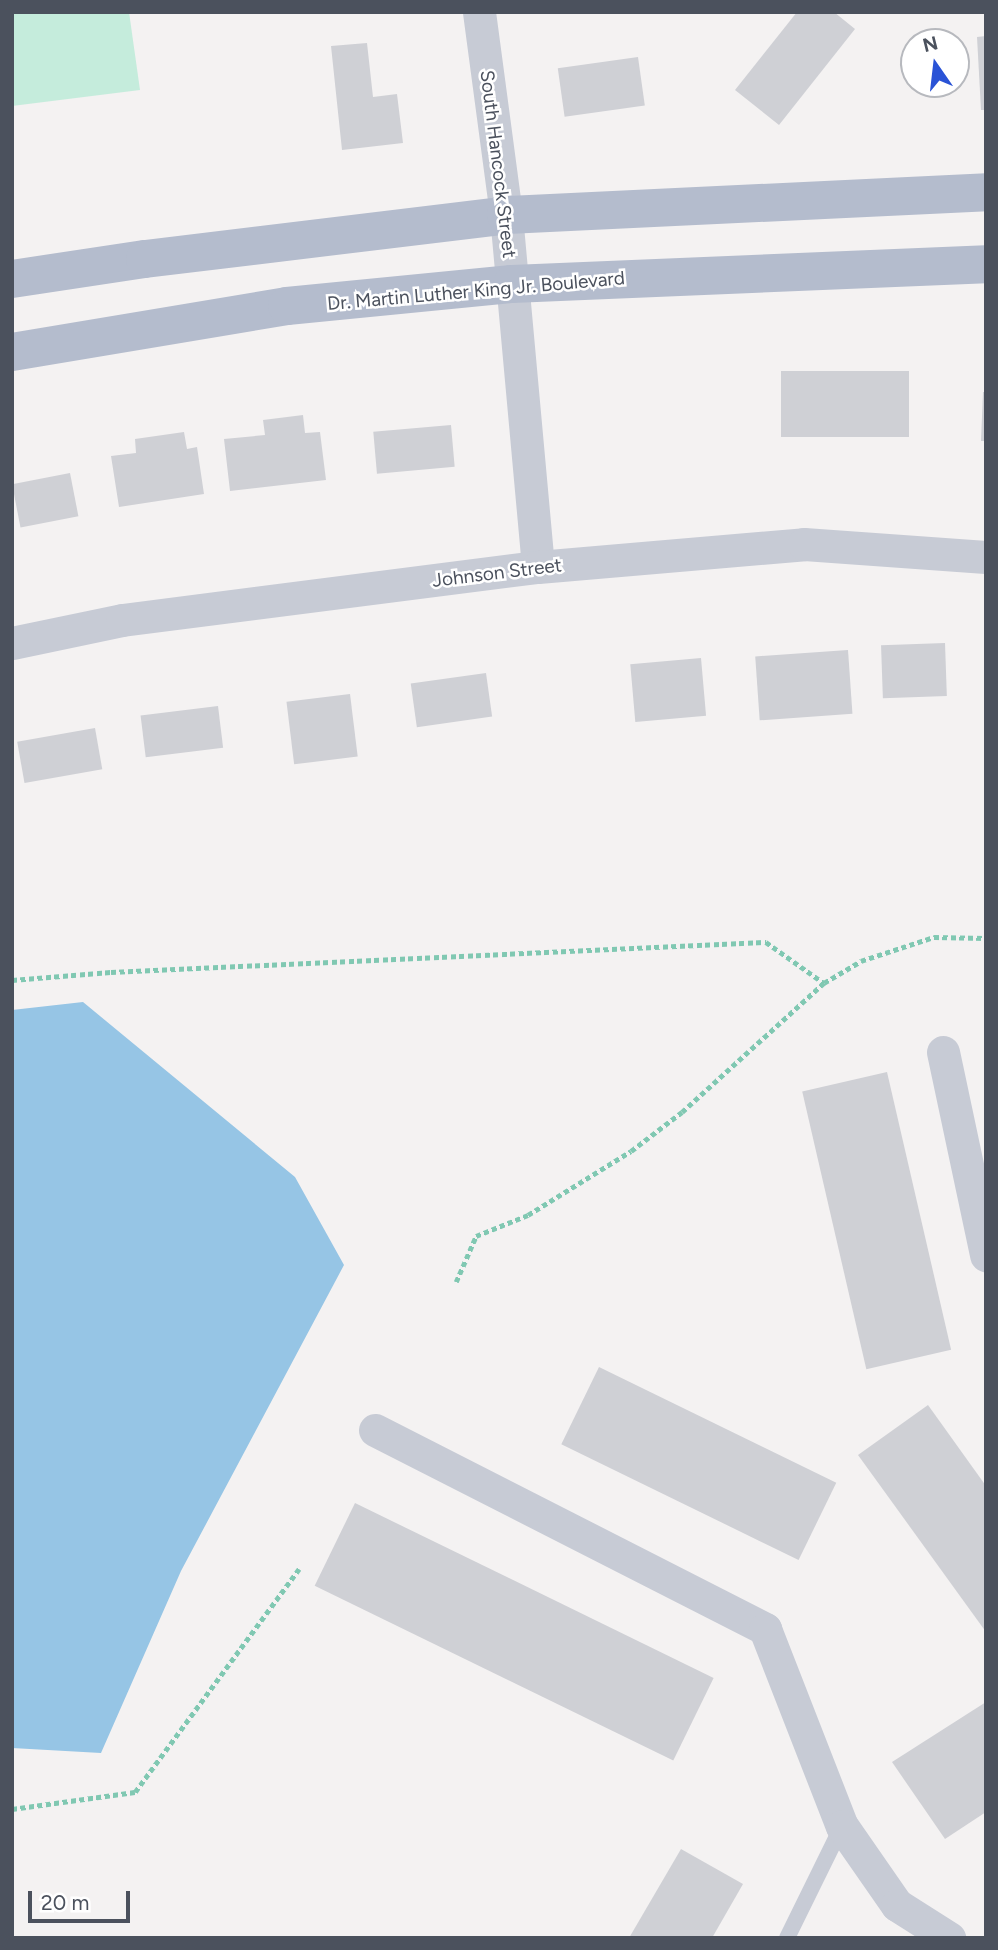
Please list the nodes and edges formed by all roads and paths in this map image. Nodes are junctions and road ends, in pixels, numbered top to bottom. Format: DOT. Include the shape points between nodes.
graph roads {
  1 [pos="479,12"];
  2 [pos="986,192"];
  3 [pos="506,215"];
  4 [pos="986,264"];
  5 [pos="12,279"];
  6 [pos="512,284"];
  7 [pos="12,352"];
  8 [pos="986,557"];
  9 [pos="538,567"];
  10 [pos="12,643"];
  11 [pos="986,938"];
  12 [pos="12,980"];
  13 [pos="824,983"];
  14 [pos="943,1052"];
  15 [pos="986,1255"];
  16 [pos="456,1282"];
  17 [pos="375,1430"];
  18 [pos="299,1569"];
  19 [pos="12,1809"];
  20 [pos="842,1826"];
  21 [pos="787,1938"];
  22 [pos="949,1938"];
  1 -- 3 [label="street, South Hancock Street"];
  2 -- 3 [label="main road"];
  3 -- 5 [label="main road"];
  3 -- 6 [label="street, South Hancock Street"];
  4 -- 6 [label="main road, Dr. Martin Luther King Jr. Boulevard"];
  6 -- 7 [label="main road, Dr. Martin Luther King Jr. Boulevard" via="288,306"];
  6 -- 9 [label="street, South Hancock Street"];
  8 -- 9 [label="street, Johnson Street" via="804,544"];
  9 -- 10 [label="street, Johnson Street" via="122,620"];
  11 -- 13 [label="path" via="933,937 861,961"];
  12 -- 13 [label="path" via="766,942"];
  13 -- 16 [label="path" via="631,1151 528,1215 476,1236"];
  14 -- 15 [label="street"];
  17 -- 20 [label="street" via="765,1629"];
  18 -- 19 [label="path" via="135,1792"];
  20 -- 21 [label="lane"];
  20 -- 22 [label="street" via="897,1905"];
}
